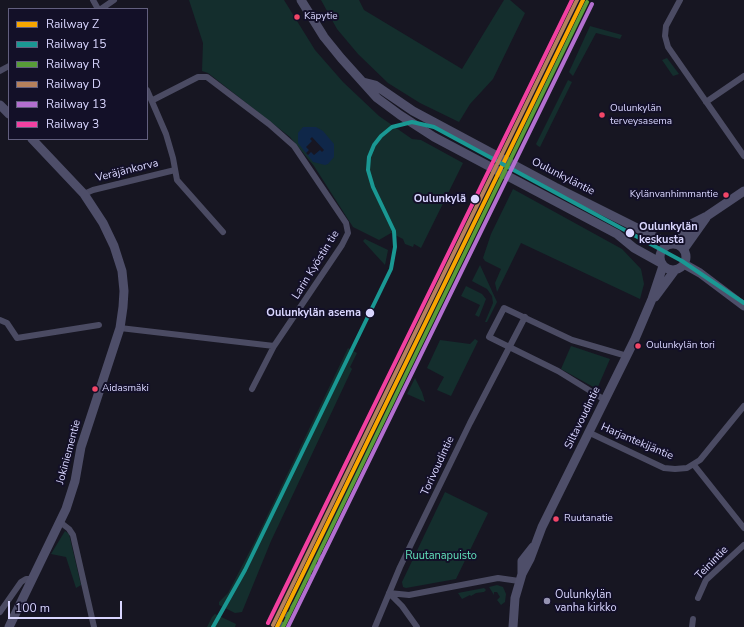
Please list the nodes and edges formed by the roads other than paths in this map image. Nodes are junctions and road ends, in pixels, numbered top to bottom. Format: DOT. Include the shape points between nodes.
graph roads {
  1 [pos="93,0"];
  2 [pos="114,0"];
  3 [pos="301,0"];
  4 [pos="680,0"];
  5 [pos="99,8"];
  6 [pos="102,8"];
  7 [pos="744,76"];
  8 [pos="363,82"];
  9 [pos="148,92"];
  10 [pos="153,100"];
  11 [pos="706,102"];
  12 [pos="0,105"];
  13 [pos="8,113"];
  14 [pos="33,140"];
  15 [pos="744,156"];
  16 [pos="175,170"];
  17 [pos="744,190"];
  18 [pos="84,194"];
  19 [pos="707,216"];
  20 [pos="223,232"];
  21 [pos="672,244"];
  22 [pos="684,249"];
  23 [pos="662,264"];
  24 [pos="684,264"];
  25 [pos="675,270"];
  26 [pos="652,299"];
  27 [pos="744,306"];
  28 [pos="525,317"];
  29 [pos="0,320"];
  30 [pos="99,325"];
  31 [pos="120,328"];
  32 [pos="274,346"];
  33 [pos="509,348"];
  34 [pos="627,356"];
  35 [pos="252,390"];
  36 [pos="605,400"];
  37 [pos="744,406"];
  38 [pos="590,433"];
  39 [pos="694,465"];
  40 [pos="60,522"];
  41 [pos="744,528"];
  42 [pos="744,545"];
  43 [pos="520,577"];
  44 [pos="31,579"];
  45 [pos="389,593"];
  46 [pos="698,598"];
  47 [pos="0,612"];
  48 [pos="514,616"];
  49 [pos="693,619"];
  50 [pos="9,627"];
  51 [pos="94,627"];
  52 [pos="375,627"];
  53 [pos="416,627"];
  54 [pos="513,627"];
  55 [pos="519,627"];
  56 [pos="692,627"];
  1 -- 5 [label="street"];
  2 -- 6 [label="street"];
  3 -- 8 [label="main road, Oulunkyläntie" via="324,37"];
  4 -- 11 [label="street" via="666,26 666,39 669,50"];
  7 -- 11 [label="street"];
  8 -- 21 [label="main road, Oulunkyläntie" via="375,85 413,111 555,187"];
  8 -- 23 [label="main road, Oulunkyläntie" via="377,98 416,127 617,234"];
  9 -- 10 [label="street"];
  10 -- 16 [label="street" via="166,134"];
  10 -- 32 [label="street, Larin Kyöstin tie" via="198,77 207,77 294,146 346,223 348,233 342,245"];
  11 -- 15 [label="street"];
  12 -- 13 [label="main road"];
  14 -- 18 [label="main road, Jokiniementie"];
  16 -- 18 [label="street, Veräjänkorva"];
  16 -- 20 [label="street" via="177,180"];
  17 -- 19 [label="main road"];
  18 -- 31 [label="main road, Jokiniementie" via="108,234 122,271 124,291"];
  19 -- 21 [label="main road" via="693,222"];
  19 -- 22 [label="main road"];
  21 -- 22 [label="main road"];
  21 -- 23 [label="main road" via="660,252"];
  22 -- 24 [label="main road"];
  23 -- 25 [label="main road" via="668,269"];
  23 -- 26 [label="main road, Siltavoudintie"];
  24 -- 25 [label="main road"];
  24 -- 27 [label="main road"];
  25 -- 26 [label="main road, Siltavoudintie"];
  26 -- 34 [label="main road, Siltavoudintie"];
  28 -- 33 [label="street, Torivoudintie"];
  28 -- 33 [label="street" via="504,308 490,337"];
  28 -- 34 [label="street" via="572,340"];
  29 -- 30 [label="street" via="7,323 17,338"];
  31 -- 32 [label="street"];
  31 -- 40 [label="main road, Jokiniementie" via="81,447 75,481"];
  32 -- 35 [label="street, Larin Kyöstin tie"];
  33 -- 36 [label="street" via="558,372"];
  33 -- 45 [label="street, Torivoudintie" via="470,423"];
  34 -- 36 [label="main road, Siltavoudintie"];
  36 -- 38 [label="main road, Siltavoudintie"];
  37 -- 39 [label="street"];
  38 -- 39 [label="street, Harjantekijäntie" via="664,468 681,469"];
  38 -- 43 [label="main road, Siltavoudintie"];
  39 -- 41 [label="street"];
  40 -- 44 [label="main road, Jokiniementie"];
  40 -- 51 [label="street" via="73,535"];
  42 -- 46 [label="street, Teinintie" via="706,580"];
  43 -- 45 [label="street" via="498,578 409,595"];
  43 -- 48 [label="main road, Siltavoudintie"];
  44 -- 47 [label="street" via="20,582"];
  44 -- 50 [label="main road, Jokiniementie"];
  45 -- 52 [label="street, Torivoudintie"];
  45 -- 53 [label="street" via="402,606"];
  48 -- 54 [label="main road, Siltavoudintie"];
  48 -- 55 [label="main road, Siltavoudintie"];
  49 -- 56 [label="street"];
}
